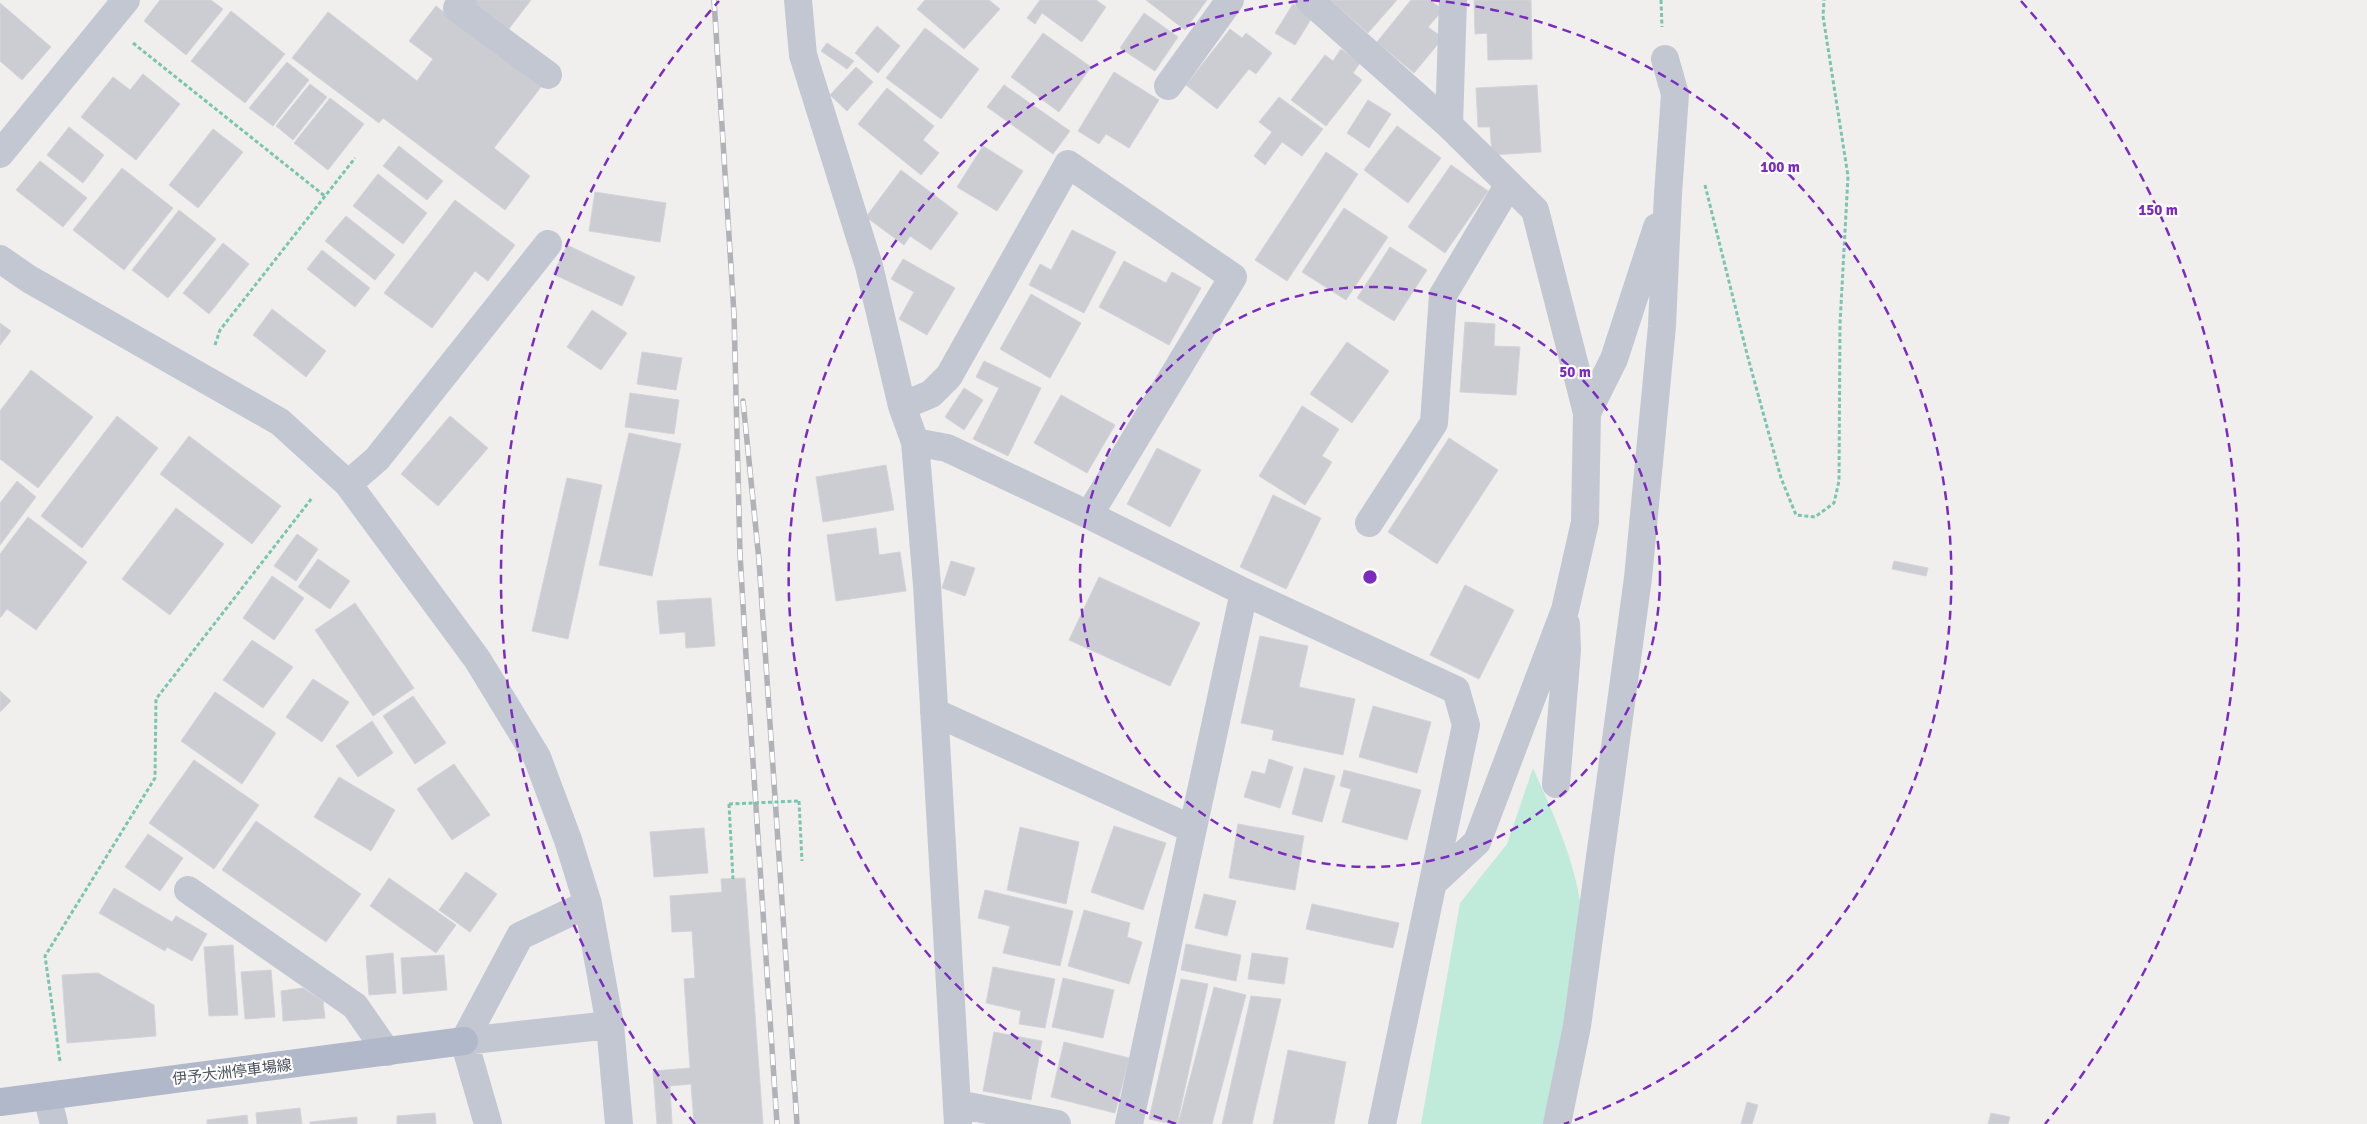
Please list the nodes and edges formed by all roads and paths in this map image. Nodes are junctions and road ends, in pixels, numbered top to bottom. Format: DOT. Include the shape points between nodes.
graph roads {
  1 [pos="126,0"];
  2 [pos="463,0"];
  3 [pos="798,0"];
  4 [pos="1230,0"];
  5 [pos="1308,0"];
  6 [pos="1453,0"];
  7 [pos="1824,0"];
  8 [pos="109,23"];
  9 [pos="1665,59"];
  10 [pos="548,75"];
  11 [pos="1168,86"];
  12 [pos="1449,125"];
  13 [pos="0,154"];
  14 [pos="355,158"];
  15 [pos="1703,176"];
  16 [pos="1509,184"];
  17 [pos="1668,194"];
  18 [pos="326,197"];
  19 [pos="548,244"];
  20 [pos="0,259"];
  21 [pos="202,378"];
  22 [pos="902,406"];
  23 [pos="1587,412"];
  24 [pos="915,442"];
  25 [pos="343,478"];
  26 [pos="1089,515"];
  27 [pos="1369,523"];
  28 [pos="1244,592"];
  29 [pos="1565,610"];
  30 [pos="934,712"];
  31 [pos="1556,784"];
  32 [pos="1192,829"];
  33 [pos="802,861"];
  34 [pos="733,878"];
  35 [pos="1433,883"];
  36 [pos="188,890"];
  37 [pos="588,904"];
  38 [pos="610,1025"];
  39 [pos="464,1041"];
  40 [pos="387,1052"];
  41 [pos="56,1095"];
  42 [pos="0,1102"];
  43 [pos="958,1114"];
  44 [pos="54,1124"];
  45 [pos="488,1124"];
  46 [pos="618,1124"];
  47 [pos="1057,1124"];
  48 [pos="1129,1124"];
  49 [pos="1382,1124"];
  50 [pos="1557,1124"];
  1 -- 8 [label="street"];
  2 -- 10 [label="street" via="457,8"];
  3 -- 22 [label="street" via="804,55 869,266"];
  4 -- 11 [label="street"];
  5 -- 12 [label="street"];
  6 -- 12 [label="street"];
  7 -- 15 [label="path" via="1823,16 1848,176 1840,324 1839,481 1834,503 1815,516 1796,515 1781,478 1727,281"];
  8 -- 13 [label="street"];
  8 -- 18 [label="path"];
  9 -- 17 [label="street" via="1675,94"];
  12 -- 16 [label="street"];
  14 -- 18 [label="path"];
  16 -- 23 [label="street" via="1535,210"];
  16 -- 27 [label="street" via="1443,295 1434,423"];
  17 -- 23 [label="street" via="1614,359"];
  17 -- 50 [label="street" via="1662,326 1638,578 1577,1026"];
  18 -- 21 [label="path" via="220,330"];
  19 -- 25 [label="street" via="377,459"];
  20 -- 21 [label="street" via="29,279"];
  21 -- 25 [label="street" via="280,422"];
  22 -- 24 [label="street"];
  22 -- 26 [label="street" via="931,394 949,376 1068,164 1233,277"];
  23 -- 29 [label="street" via="1586,522"];
  24 -- 26 [label="street" via="947,448"];
  24 -- 30 [label="street"];
  25 -- 37 [label="street" via="477,659 537,757"];
  25 -- 41 [label="path" via="312,498 156,699 155,778 45,956"];
  26 -- 28 [label="street"];
  28 -- 32 [label="street"];
  28 -- 35 [label="street" via="1456,690 1466,725"];
  29 -- 31 [label="street" via="1567,650"];
  29 -- 35 [label="street" via="1477,842"];
  30 -- 32 [label="street"];
  30 -- 43 [label="street"];
  32 -- 48 [label="street"];
  33 -- 34 [label="path, bridge" via="799,801 730,804"];
  35 -- 49 [label="street"];
  36 -- 40 [label="street" via="355,1006"];
  37 -- 38 [label="street"];
  37 -- 39 [label="street" via="520,936"];
  38 -- 39 [label="street"];
  38 -- 46 [label="street"];
  39 -- 40 [label="main road, 伊予大洲停車場線"];
  39 -- 45 [label="street"];
  40 -- 41 [label="main road, 伊予大洲停車場線"];
  41 -- 42 [label="main road, 伊予大洲停車場線"];
  41 -- 44 [label="street"];
  43 -- 47 [label="street"];
}
